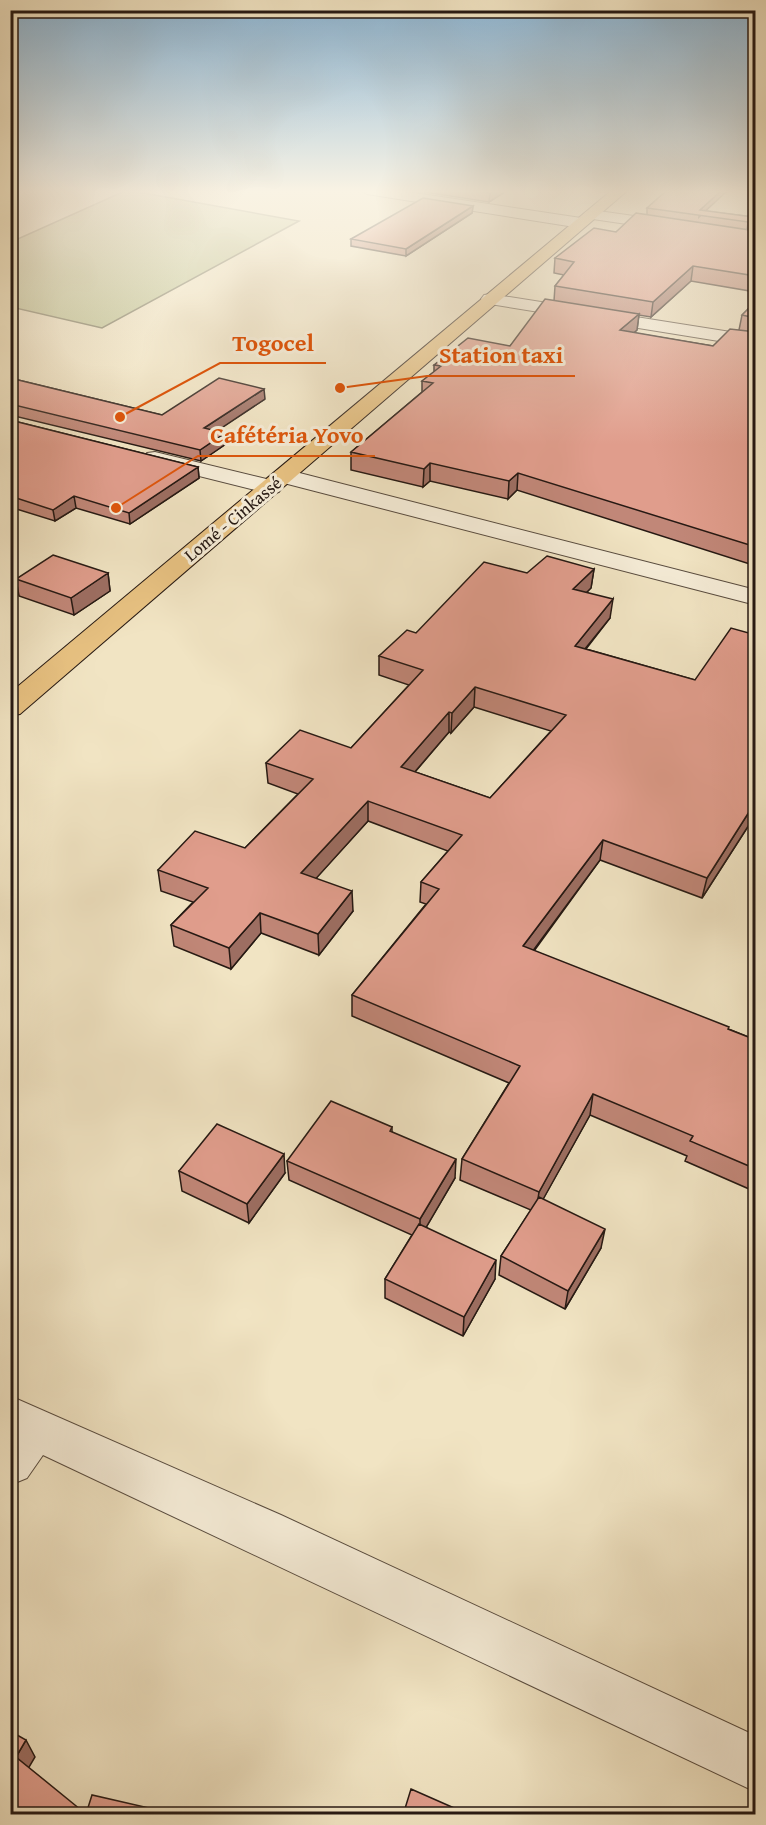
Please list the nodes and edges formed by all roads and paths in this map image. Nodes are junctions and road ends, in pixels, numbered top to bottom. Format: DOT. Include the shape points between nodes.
graph roads {
  1 [pos="519,275"];
  2 [pos="490,299"];
  3 [pos="756,342"];
  4 [pos="135,453"];
  5 [pos="278,481"];
  6 [pos="756,598"];
  7 [pos="10,708"];
  8 [pos="18,1435"];
  9 [pos="756,1765"];
  1 -- 2 [label="highway, Lomé - Cinkassé"];
  2 -- 3 [label="street"];
  2 -- 5 [label="highway, Lomé - Cinkassé"];
  4 -- 5 [label="street"];
  5 -- 6 [label="street"];
  5 -- 7 [label="highway, Lomé - Cinkassé"];
  8 -- 9 [label="street" via="275,1537"];
}
